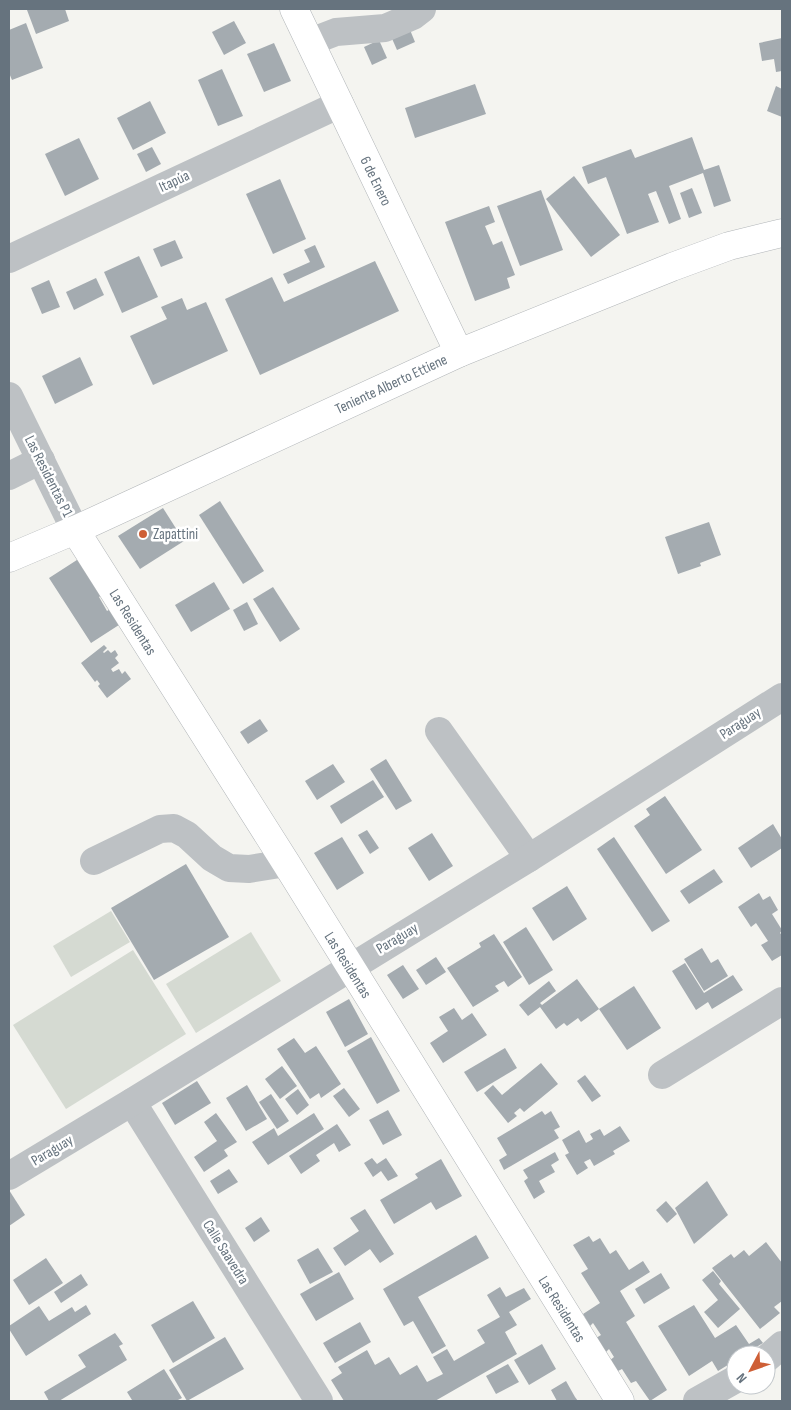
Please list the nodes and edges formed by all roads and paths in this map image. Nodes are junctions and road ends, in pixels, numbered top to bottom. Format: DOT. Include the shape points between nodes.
graph roads {
  1 [pos="294,9"];
  2 [pos="422,9"];
  3 [pos="310,42"];
  4 [pos="340,104"];
  5 [pos="782,233"];
  6 [pos="9,259"];
  7 [pos="458,353"];
  8 [pos="9,396"];
  9 [pos="41,460"];
  10 [pos="9,476"];
  11 [pos="75,530"];
  12 [pos="9,558"];
  13 [pos="782,697"];
  14 [pos="439,731"];
  15 [pos="529,858"];
  16 [pos="94,861"];
  17 [pos="286,863"];
  18 [pos="350,967"];
  19 [pos="782,1002"];
  20 [pos="662,1075"];
  21 [pos="132,1102"];
  22 [pos="9,1176"];
  23 [pos="726,1385"];
  24 [pos="320,1401"];
  25 [pos="620,1401"];
  26 [pos="697,1401"];
  1 -- 3 [label="main road, 6 de Enero"];
  2 -- 3 [label="street" via="385,28 336,32"];
  3 -- 4 [label="main road, 6 de Enero"];
  4 -- 6 [label="street, Itapúa"];
  4 -- 7 [label="main road, 6 de Enero"];
  5 -- 7 [label="main road, Teniente Alberto Ettiene" via="729,246 672,267"];
  7 -- 11 [label="main road, Teniente Alberto Ettiene"];
  8 -- 9 [label="street, Las Residentas P1"];
  9 -- 10 [label="street"];
  9 -- 11 [label="street, Las Residentas P1"];
  11 -- 12 [label="main road, Teniente Alberto Ettiene"];
  11 -- 17 [label="main road, Las Residentas"];
  13 -- 15 [label="street, Paraguay"];
  14 -- 15 [label="street"];
  15 -- 18 [label="street, Paraguay"];
  16 -- 17 [label="street" via="160,829 174,828 187,834 212,858 229,868 249,870"];
  17 -- 18 [label="main road, Las Residentas"];
  18 -- 21 [label="street, Paraguay"];
  18 -- 25 [label="main road, Las Residentas"];
  19 -- 20 [label="street"];
  21 -- 22 [label="street, Paraguay"];
  21 -- 24 [label="street, Calle Saavedra"];
  23 -- 26 [label="street"];
}
